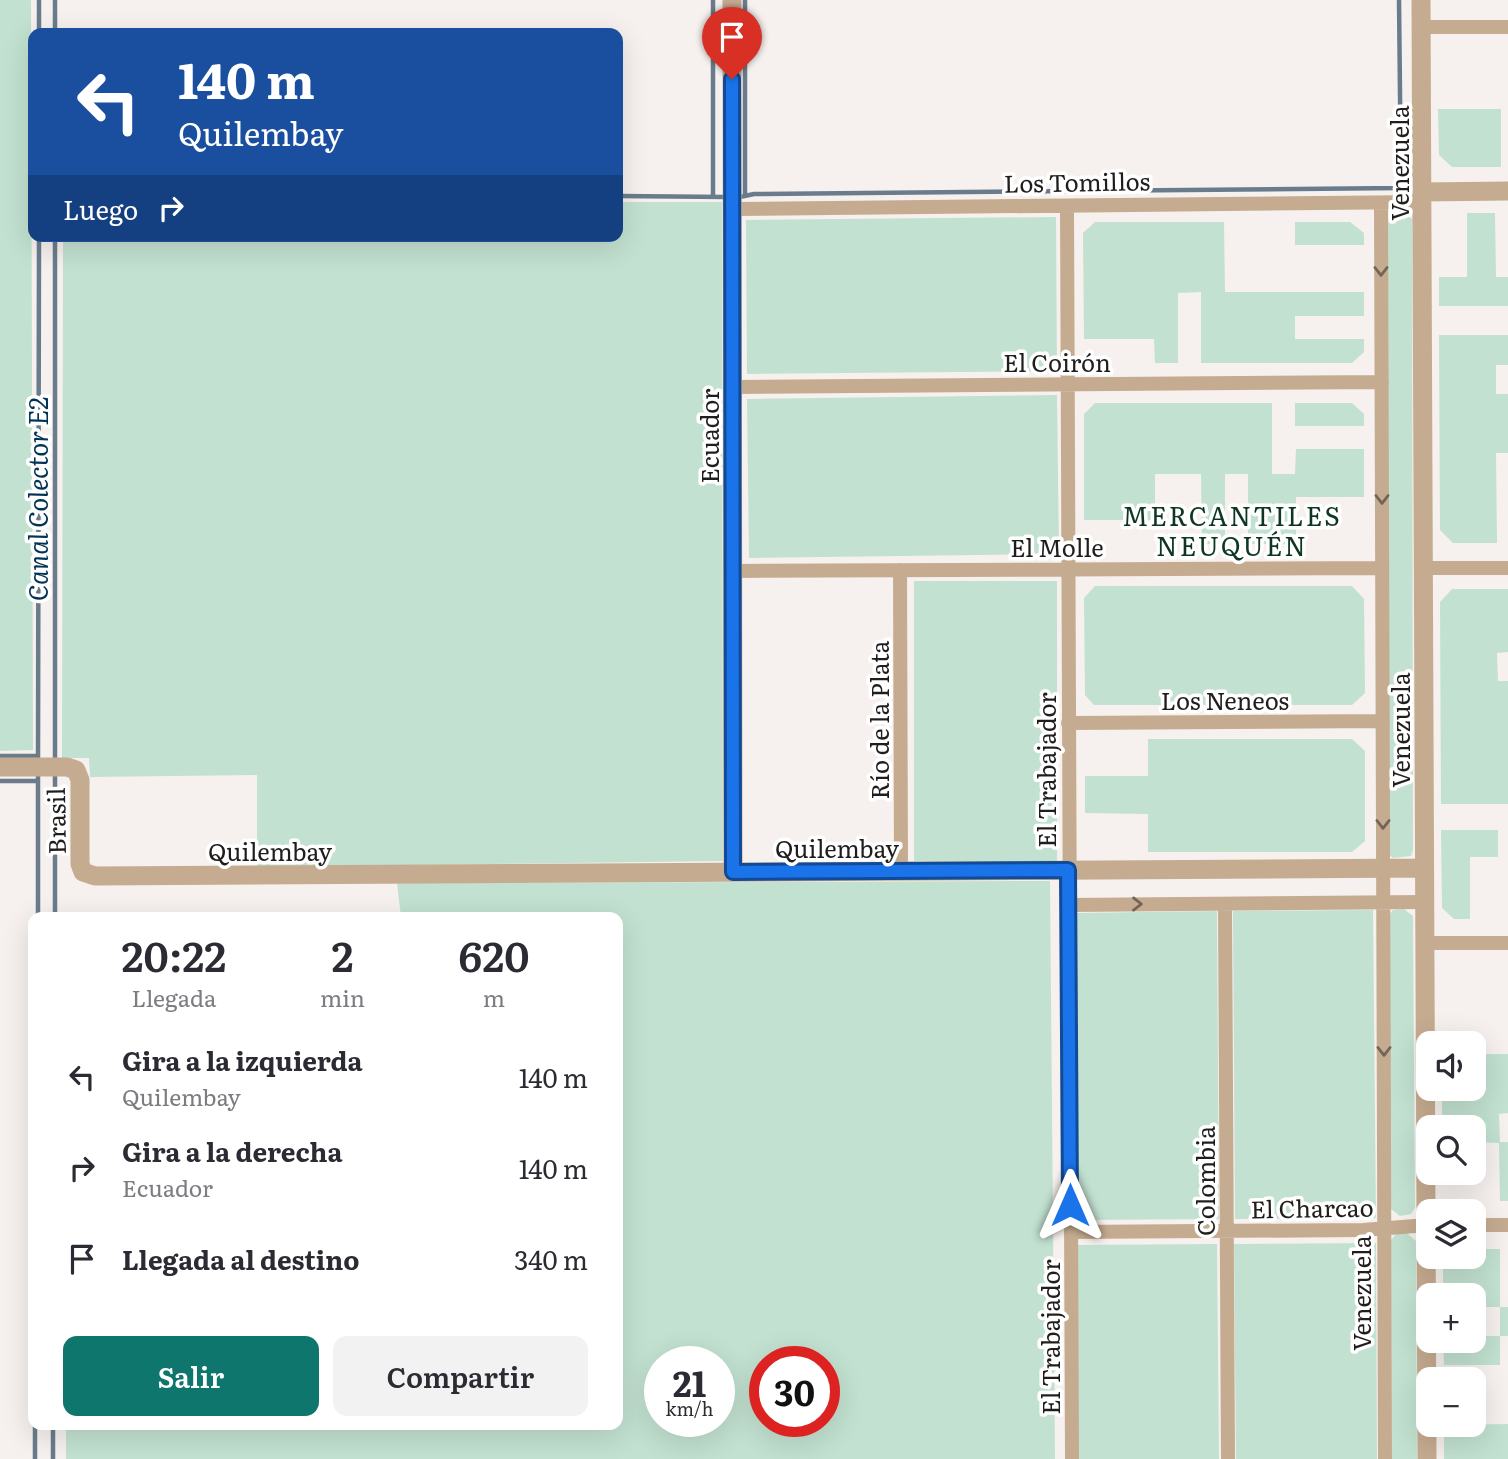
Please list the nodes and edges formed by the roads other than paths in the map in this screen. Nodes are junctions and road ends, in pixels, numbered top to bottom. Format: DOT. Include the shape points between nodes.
graph roads {
  1 [pos="732,0"];
  2 [pos="1422,0"];
  3 [pos="1422,27"];
  4 [pos="1508,27"];
  5 [pos="1508,191"];
  6 [pos="1422,197"];
  7 [pos="1381,203"];
  8 [pos="1067,206"];
  9 [pos="733,209"];
  10 [pos="1382,382"];
  11 [pos="1067,383"];
  12 [pos="733,387"];
  13 [pos="1068,568"];
  14 [pos="1382,568"];
  15 [pos="1423,568"];
  16 [pos="1508,568"];
  17 [pos="900,570"];
  18 [pos="733,571"];
  19 [pos="1383,721"];
  20 [pos="1068,723"];
  21 [pos="0,767"];
  22 [pos="1383,868"];
  23 [pos="1424,868"];
  24 [pos="1068,870"];
  25 [pos="901,871"];
  26 [pos="83,872"];
  27 [pos="733,872"];
  28 [pos="1383,902"];
  29 [pos="1425,902"];
  30 [pos="1225,904"];
  31 [pos="1068,905"];
  32 [pos="1425,943"];
  33 [pos="1508,943"];
  34 [pos="1427,1199"];
  35 [pos="1486,1225"];
  36 [pos="1508,1225"];
  37 [pos="1416,1227"];
  38 [pos="1384,1228"];
  39 [pos="1227,1231"];
  40 [pos="1071,1232"];
  41 [pos="1427,1269"];
  42 [pos="1072,1459"];
  43 [pos="1228,1459"];
  44 [pos="1385,1459"];
  45 [pos="1427,1459"];
  1 -- 9 [label="street, Ecuador"];
  2 -- 3 [label="street, Venezuela"];
  3 -- 4 [label="street"];
  3 -- 6 [label="street, Venezuela"];
  5 -- 6 [label="street, Los Tomillos"];
  6 -- 7 [label="street, Los Tomillos"];
  6 -- 15 [label="street, Venezuela"];
  7 -- 8 [label="street, Los Tomillos"];
  7 -- 10 [label="street, Venezuela, one-way"];
  8 -- 9 [label="street, Los Tomillos"];
  8 -- 11 [label="street, El Trabajador"];
  9 -- 12 [label="street, Ecuador"];
  10 -- 11 [label="street, El Coirón"];
  10 -- 14 [label="street, Venezuela, one-way"];
  11 -- 12 [label="street, El Coirón"];
  11 -- 13 [label="street, El Trabajador"];
  12 -- 18 [label="street, Ecuador"];
  13 -- 14 [label="street, El Molle"];
  13 -- 17 [label="street, El Molle"];
  13 -- 20 [label="street, El Trabajador"];
  14 -- 19 [label="street, Venezuela"];
  15 -- 16 [label="street"];
  15 -- 23 [label="street, Venezuela"];
  17 -- 18 [label="street, El Molle"];
  17 -- 25 [label="street, Río de la Plata"];
  18 -- 27 [label="street, Ecuador"];
  19 -- 20 [label="street, Los Neneos"];
  19 -- 22 [label="street, Venezuela, one-way"];
  20 -- 24 [label="street, El Trabajador"];
  21 -- 26 [label="street, Brasil" via="76,770"];
  22 -- 23 [label="street, Quilembay"];
  22 -- 24 [label="street, Quilembay"];
  22 -- 28 [label="street, Venezuela"];
  23 -- 29 [label="street, Venezuela"];
  24 -- 25 [label="street, Quilembay"];
  24 -- 31 [label="street, El Trabajador"];
  25 -- 27 [label="street, Quilembay"];
  26 -- 27 [label="street, Quilembay" via="94,876"];
  28 -- 29 [label="street"];
  28 -- 30 [label="street"];
  28 -- 38 [label="street, Venezuela, one-way"];
  29 -- 32 [label="street, Venezuela"];
  31 -- 30 [label="street, one-way"];
  30 -- 39 [label="street, Colombia"];
  31 -- 40 [label="street, El Trabajador"];
  32 -- 33 [label="street"];
  32 -- 34 [label="street, Venezuela"];
  35 -- 36 [label="street"];
  37 -- 38 [label="street, El Charcao"];
  38 -- 39 [label="street, El Charcao"];
  38 -- 44 [label="street, Venezuela"];
  39 -- 40 [label="street, El Charcao"];
  39 -- 43 [label="street, Colombia"];
  40 -- 42 [label="street, El Trabajador"];
  41 -- 45 [label="street, Venezuela"];
}
